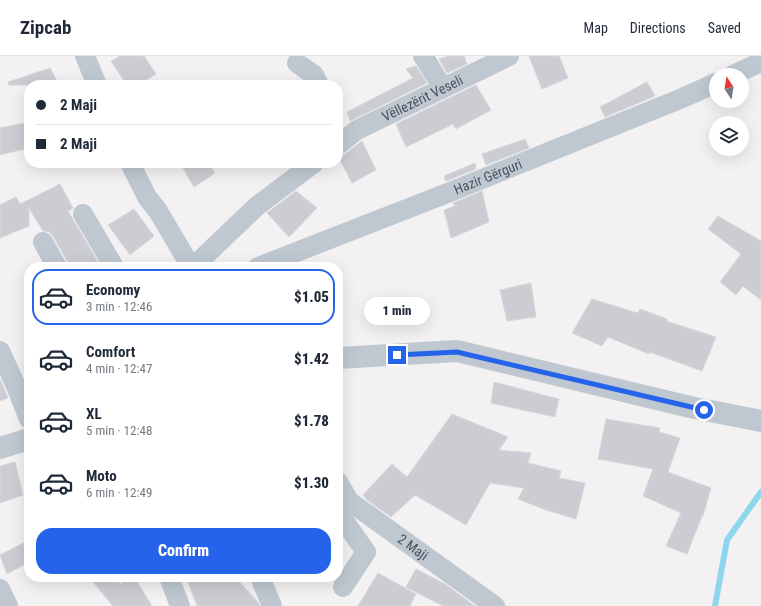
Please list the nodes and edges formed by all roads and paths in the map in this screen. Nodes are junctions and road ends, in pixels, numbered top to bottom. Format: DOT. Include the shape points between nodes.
graph roads {
  1 [pos="85,56"];
  2 [pos="423,56"];
  3 [pos="508,56"];
  4 [pos="761,62"];
  5 [pos="297,63"];
  6 [pos="748,68"];
  7 [pos="95,80"];
  8 [pos="316,80"];
  9 [pos="709,86"];
  10 [pos="443,88"];
  11 [pos="343,135"];
  12 [pos="132,168"];
  13 [pos="307,168"];
  14 [pos="83,214"];
  15 [pos="43,242"];
  16 [pos="55,262"];
  17 [pos="111,262"];
  18 [pos="189,262"];
  19 [pos="197,262"];
  20 [pos="271,262"];
  21 [pos="0,351"];
  22 [pos="343,358"];
  23 [pos="24,406"];
  24 [pos="761,422"];
  25 [pos="24,441"];
  26 [pos="0,448"];
  27 [pos="343,491"];
  28 [pos="343,519"];
  29 [pos="171,582"];
  30 [pos="262,582"];
  31 [pos="343,587"];
  32 [pos="0,589"];
  33 [pos="8,606"];
  34 [pos="180,606"];
  35 [pos="272,606"];
  36 [pos="495,606"];
  1 -- 7 [label="street"];
  2 -- 10 [label="street"];
  3 -- 10 [label="street, Vëllezërit Veseli"];
  4 -- 6 [label="street"];
  5 -- 8 [label="street" via="314,75"];
  9 -- 20 [label="street, Hazir Gërguri" via="475,183"];
  10 -- 11 [label="street, Vëllezërit Veseli"];
  12 -- 18 [label="street" via="147,197"];
  13 -- 19 [label="street" via="257,206"];
  14 -- 17 [label="street"];
  15 -- 16 [label="street"];
  21 -- 23 [label="street"];
  22 -- 24 [label="street" via="457,352"];
  25 -- 26 [label="street"];
  27 -- 36 [label="street, 2 Maji" via="349,501"];
  28 -- 31 [label="street" via="366,552"];
  29 -- 34 [label="street"];
  30 -- 35 [label="street"];
  32 -- 33 [label="street"];
}
